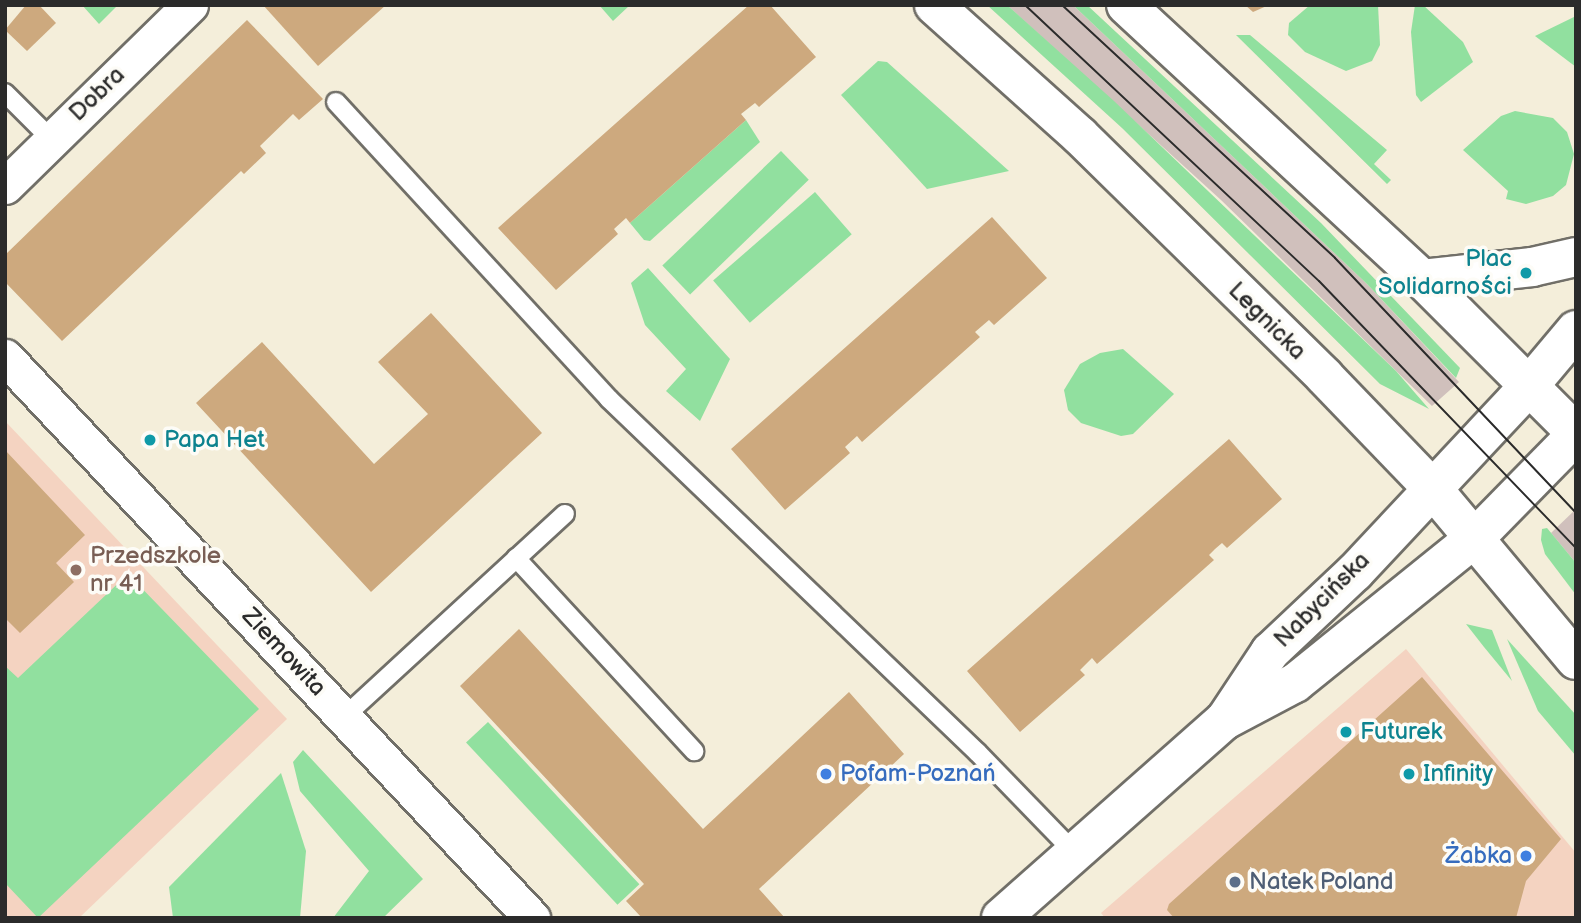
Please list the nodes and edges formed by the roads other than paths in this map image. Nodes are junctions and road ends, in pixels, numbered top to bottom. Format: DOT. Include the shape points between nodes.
graph roads {
  1 [pos="190,5"];
  2 [pos="934,5"];
  3 [pos="1126,5"];
  4 [pos="5,93"];
  5 [pos="336,102"];
  6 [pos="51,139"];
  7 [pos="5,186"];
  8 [pos="1576,257"];
  9 [pos="1422,279"];
  10 [pos="1576,330"];
  11 [pos="5,357"];
  12 [pos="1529,386"];
  13 [pos="1576,434"];
  14 [pos="1432,488"];
  15 [pos="565,514"];
  16 [pos="1475,538"];
  17 [pos="516,558"];
  18 [pos="1576,660"];
  19 [pos="344,717"];
  20 [pos="1225,720"];
  21 [pos="694,751"];
  22 [pos="1075,853"];
  23 [pos="532,918"];
  24 [pos="1001,918"];
  1 -- 6 [label="street, Dobra"];
  2 -- 14 [label="main road, Legnicka" via="1079,135"];
  3 -- 9 [label="main road"];
  4 -- 6 [label="lane"];
  5 -- 22 [label="lane" via="609,399 969,744"];
  6 -- 7 [label="street, Dobra"];
  8 -- 9 [label="main road" via="1532,267"];
  9 -- 12 [label="main road"];
  10 -- 12 [label="main road, Nabycińska"];
  11 -- 19 [label="street, Ziemowita"];
  12 -- 13 [label="main road"];
  12 -- 14 [label="main road, Nabycińska"];
  13 -- 16 [label="main road, Nabycińska"];
  14 -- 16 [label="main road, Legnicka"];
  14 -- 20 [label="main road, Nabycińska" via="1354,572 1270,652"];
  15 -- 17 [label="lane"];
  16 -- 18 [label="main road, Legnicka"];
  16 -- 20 [label="main road, Nabycińska" via="1295,683"];
  17 -- 19 [label="lane"];
  17 -- 21 [label="lane"];
  19 -- 23 [label="street, Ziemowita"];
  20 -- 22 [label="main road, Nabycińska"];
  22 -- 24 [label="main road, Nabycińska"];
}
